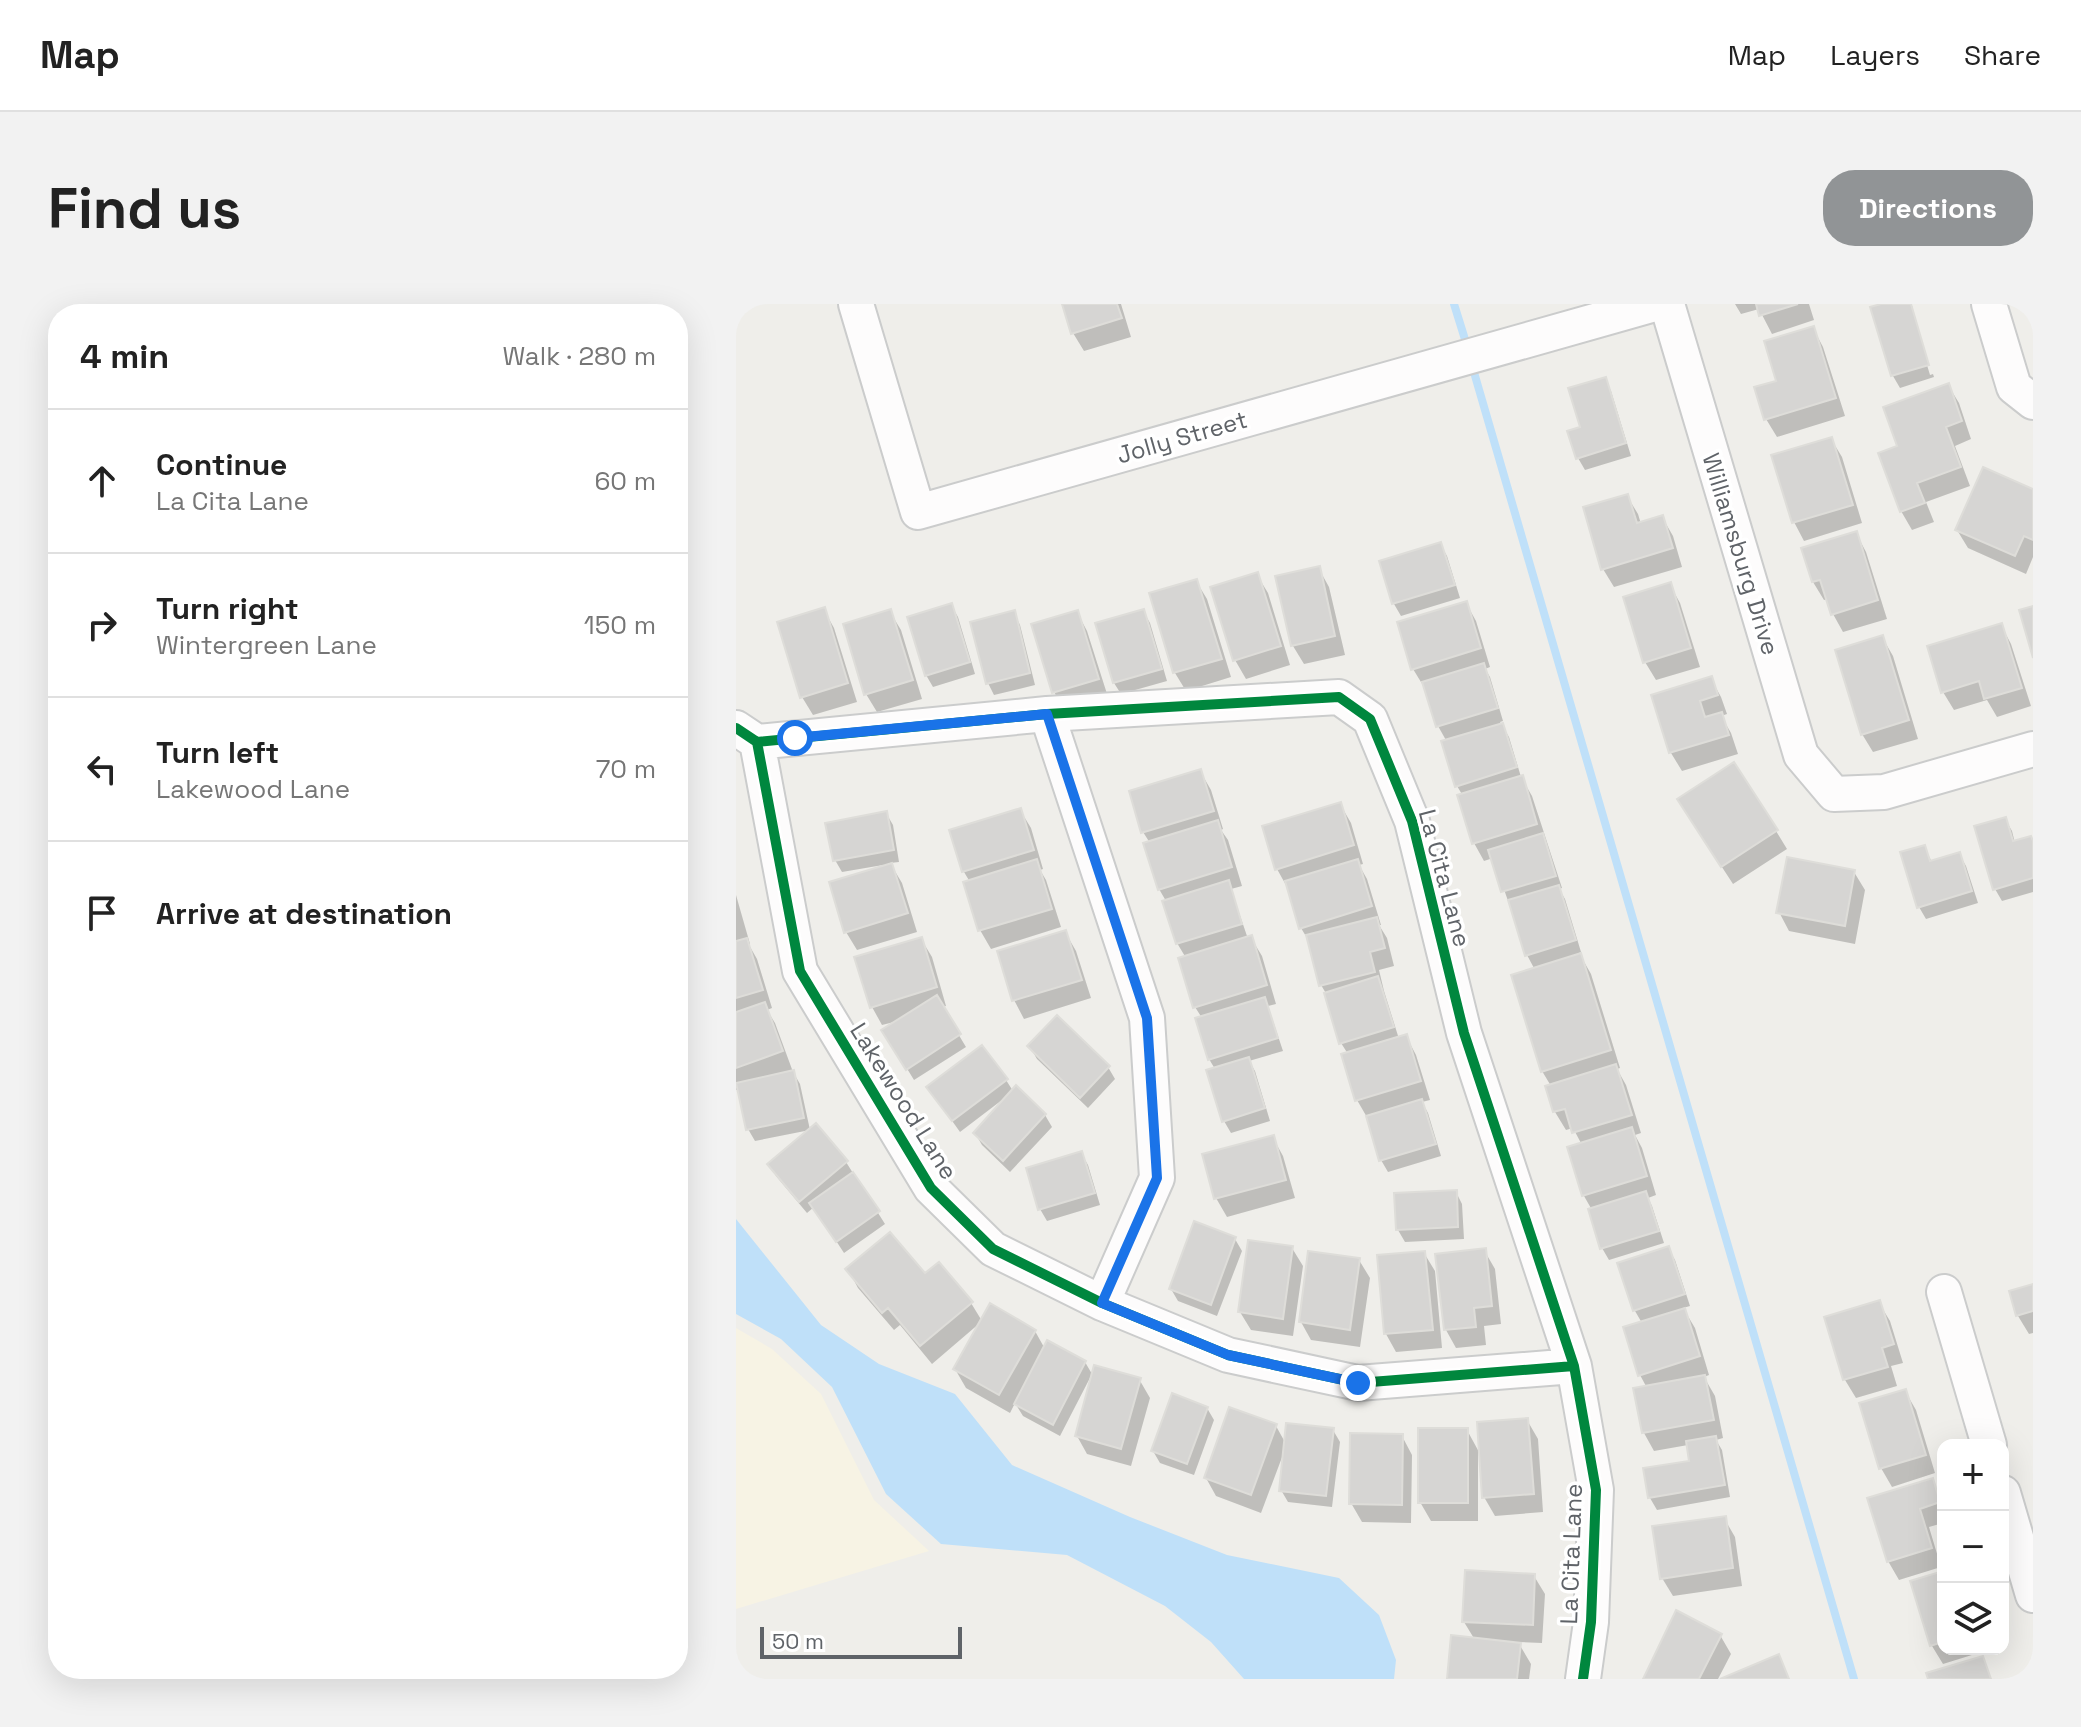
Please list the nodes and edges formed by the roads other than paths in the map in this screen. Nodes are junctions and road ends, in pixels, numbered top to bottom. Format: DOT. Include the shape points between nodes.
graph roads {
  1 [pos="856,304"];
  2 [pos="1655,304"];
  3 [pos="1667,304"];
  4 [pos="1989,304"];
  5 [pos="2033,402"];
  6 [pos="1047,714"];
  7 [pos="746,735"];
  8 [pos="2033,749"];
  9 [pos="1944,1292"];
  10 [pos="1102,1303"];
  11 [pos="1574,1366"];
  12 [pos="1987,1439"];
  13 [pos="2008,1511"];
  14 [pos="2033,1595"];
  15 [pos="1583,1679"];
  1 -- 2 [label="street, Jolly Street" via="918,512"];
  3 -- 8 [label="street, Williamsburg Drive" via="1801,755 1834,794 1884,792"];
  4 -- 5 [label="street" via="2014,387"];
  6 -- 7 [label="street, La Cita Lane"];
  6 -- 10 [label="street" via="1147,1018 1157,1178"];
  6 -- 11 [label="street, La Cita Lane" via="1339,697 1370,719 1412,821 1464,1033"];
  7 -- 10 [label="street, Lakewood Lane" via="800,971 931,1188 993,1249"];
  9 -- 12 [label="street"];
  10 -- 11 [label="street, Lakewood Lane" via="1228,1355 1358,1383"];
  11 -- 15 [label="street, La Cita Lane" via="1596,1490 1591,1622"];
  13 -- 14 [label="street"];
}
